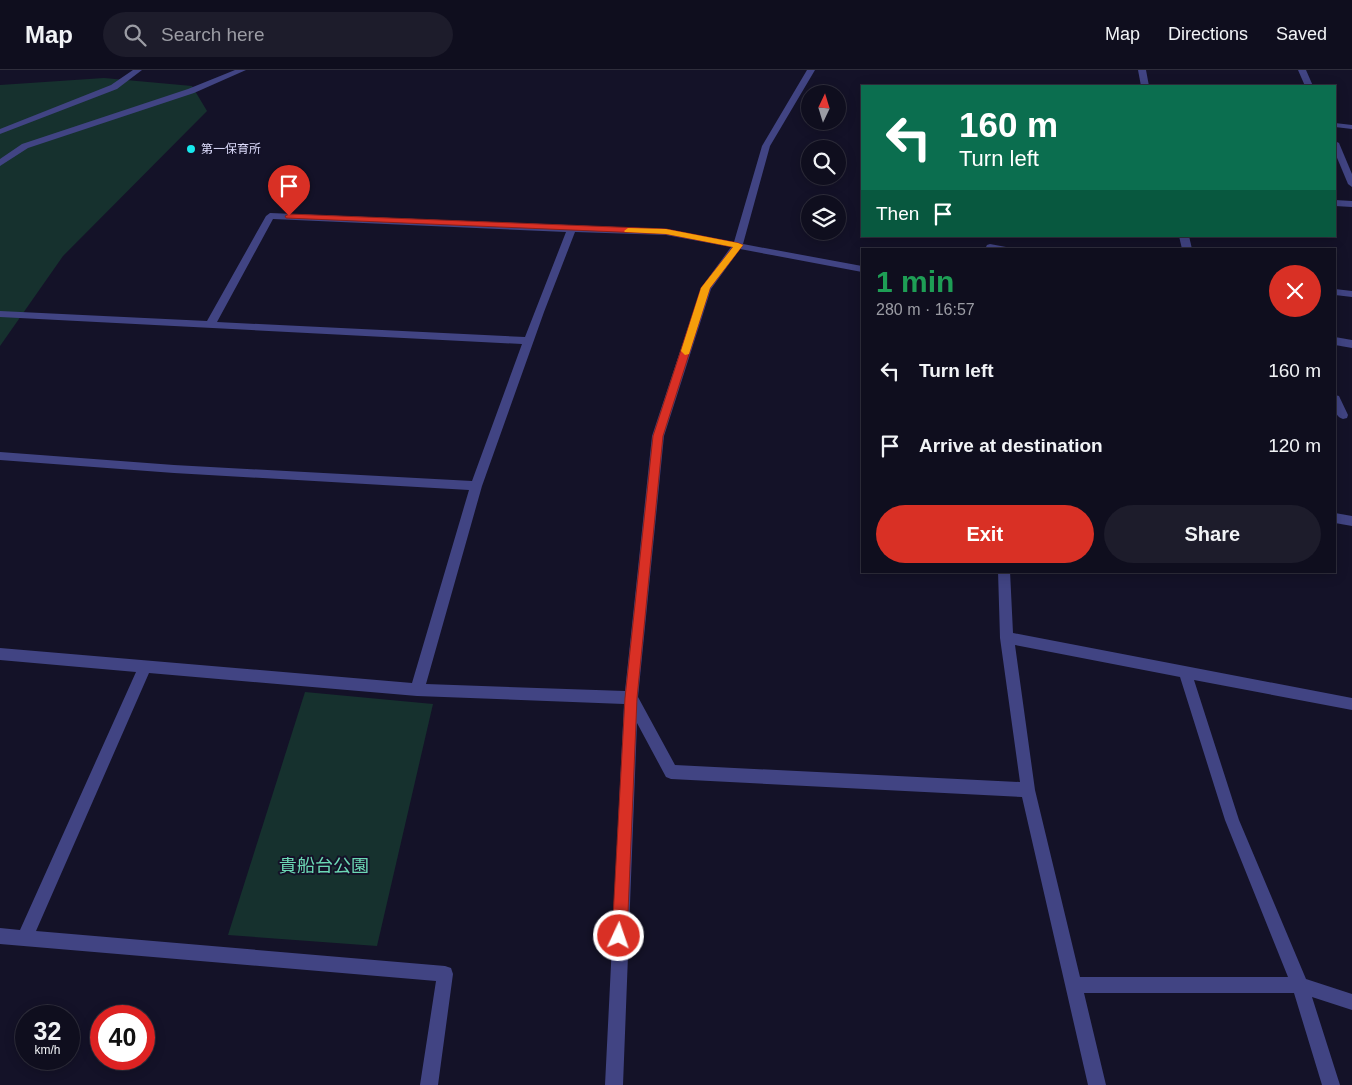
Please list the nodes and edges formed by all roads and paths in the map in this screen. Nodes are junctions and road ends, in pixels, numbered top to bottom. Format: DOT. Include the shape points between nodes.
graph roads {
  1 [pos="138,70"];
  2 [pos="242,70"];
  3 [pos="811,70"];
  4 [pos="1142,70"];
  5 [pos="1302,70"];
  6 [pos="1145,85"];
  7 [pos="1309,85"];
  8 [pos="1336,125"];
  9 [pos="1352,127"];
  10 [pos="0,132"];
  11 [pos="1336,145"];
  12 [pos="0,163"];
  13 [pos="1352,184"];
  14 [pos="1336,202"];
  15 [pos="1352,204"];
  16 [pos="572,229"];
  17 [pos="738,245"];
  18 [pos="861,269"];
  19 [pos="1336,292"];
  20 [pos="1352,294"];
  21 [pos="0,314"];
  22 [pos="210,325"];
  23 [pos="528,341"];
  24 [pos="1336,341"];
  25 [pos="1352,344"];
  26 [pos="1336,401"];
  27 [pos="1343,415"];
  28 [pos="0,456"];
  29 [pos="476,486"];
  30 [pos="1336,518"];
  31 [pos="1352,521"];
  32 [pos="1004,573"];
  33 [pos="1007,638"];
  34 [pos="0,654"];
  35 [pos="145,666"];
  36 [pos="1185,672"];
  37 [pos="417,690"];
  38 [pos="631,698"];
  39 [pos="1352,704"];
  40 [pos="1028,790"];
  41 [pos="0,936"];
  42 [pos="25,937"];
  43 [pos="1300,984"];
  44 [pos="1074,985"];
  45 [pos="1352,1002"];
  46 [pos="430,1085"];
  47 [pos="614,1085"];
  48 [pos="1097,1085"];
  49 [pos="1331,1085"];
  1 -- 10 [label="street" via="114,87"];
  2 -- 12 [label="street" via="191,91 25,146"];
  3 -- 17 [label="street" via="766,146"];
  4 -- 6 [label="street"];
  5 -- 7 [label="street"];
  8 -- 9 [label="street"];
  11 -- 13 [label="street"];
  14 -- 15 [label="street"];
  16 -- 17 [label="street" via="666,232"];
  16 -- 22 [label="street" via="270,216"];
  16 -- 23 [label="street"];
  17 -- 18 [label="street"];
  17 -- 38 [label="street" via="706,288 658,436"];
  19 -- 20 [label="street"];
  21 -- 22 [label="street"];
  22 -- 23 [label="street"];
  23 -- 29 [label="street"];
  24 -- 25 [label="street"];
  26 -- 27 [label="street"];
  28 -- 29 [label="street"];
  29 -- 37 [label="street"];
  30 -- 31 [label="street"];
  32 -- 33 [label="street"];
  33 -- 36 [label="street"];
  33 -- 40 [label="street"];
  34 -- 35 [label="street"];
  35 -- 37 [label="street"];
  35 -- 42 [label="street"];
  36 -- 39 [label="street"];
  36 -- 43 [label="street" via="1232,820"];
  37 -- 38 [label="street"];
  38 -- 40 [label="street" via="671,772"];
  38 -- 47 [label="street"];
  40 -- 44 [label="street"];
  41 -- 42 [label="street"];
  42 -- 46 [label="street" via="445,974"];
  43 -- 44 [label="street"];
  43 -- 45 [label="street"];
  43 -- 49 [label="street"];
  44 -- 48 [label="street"];
}
